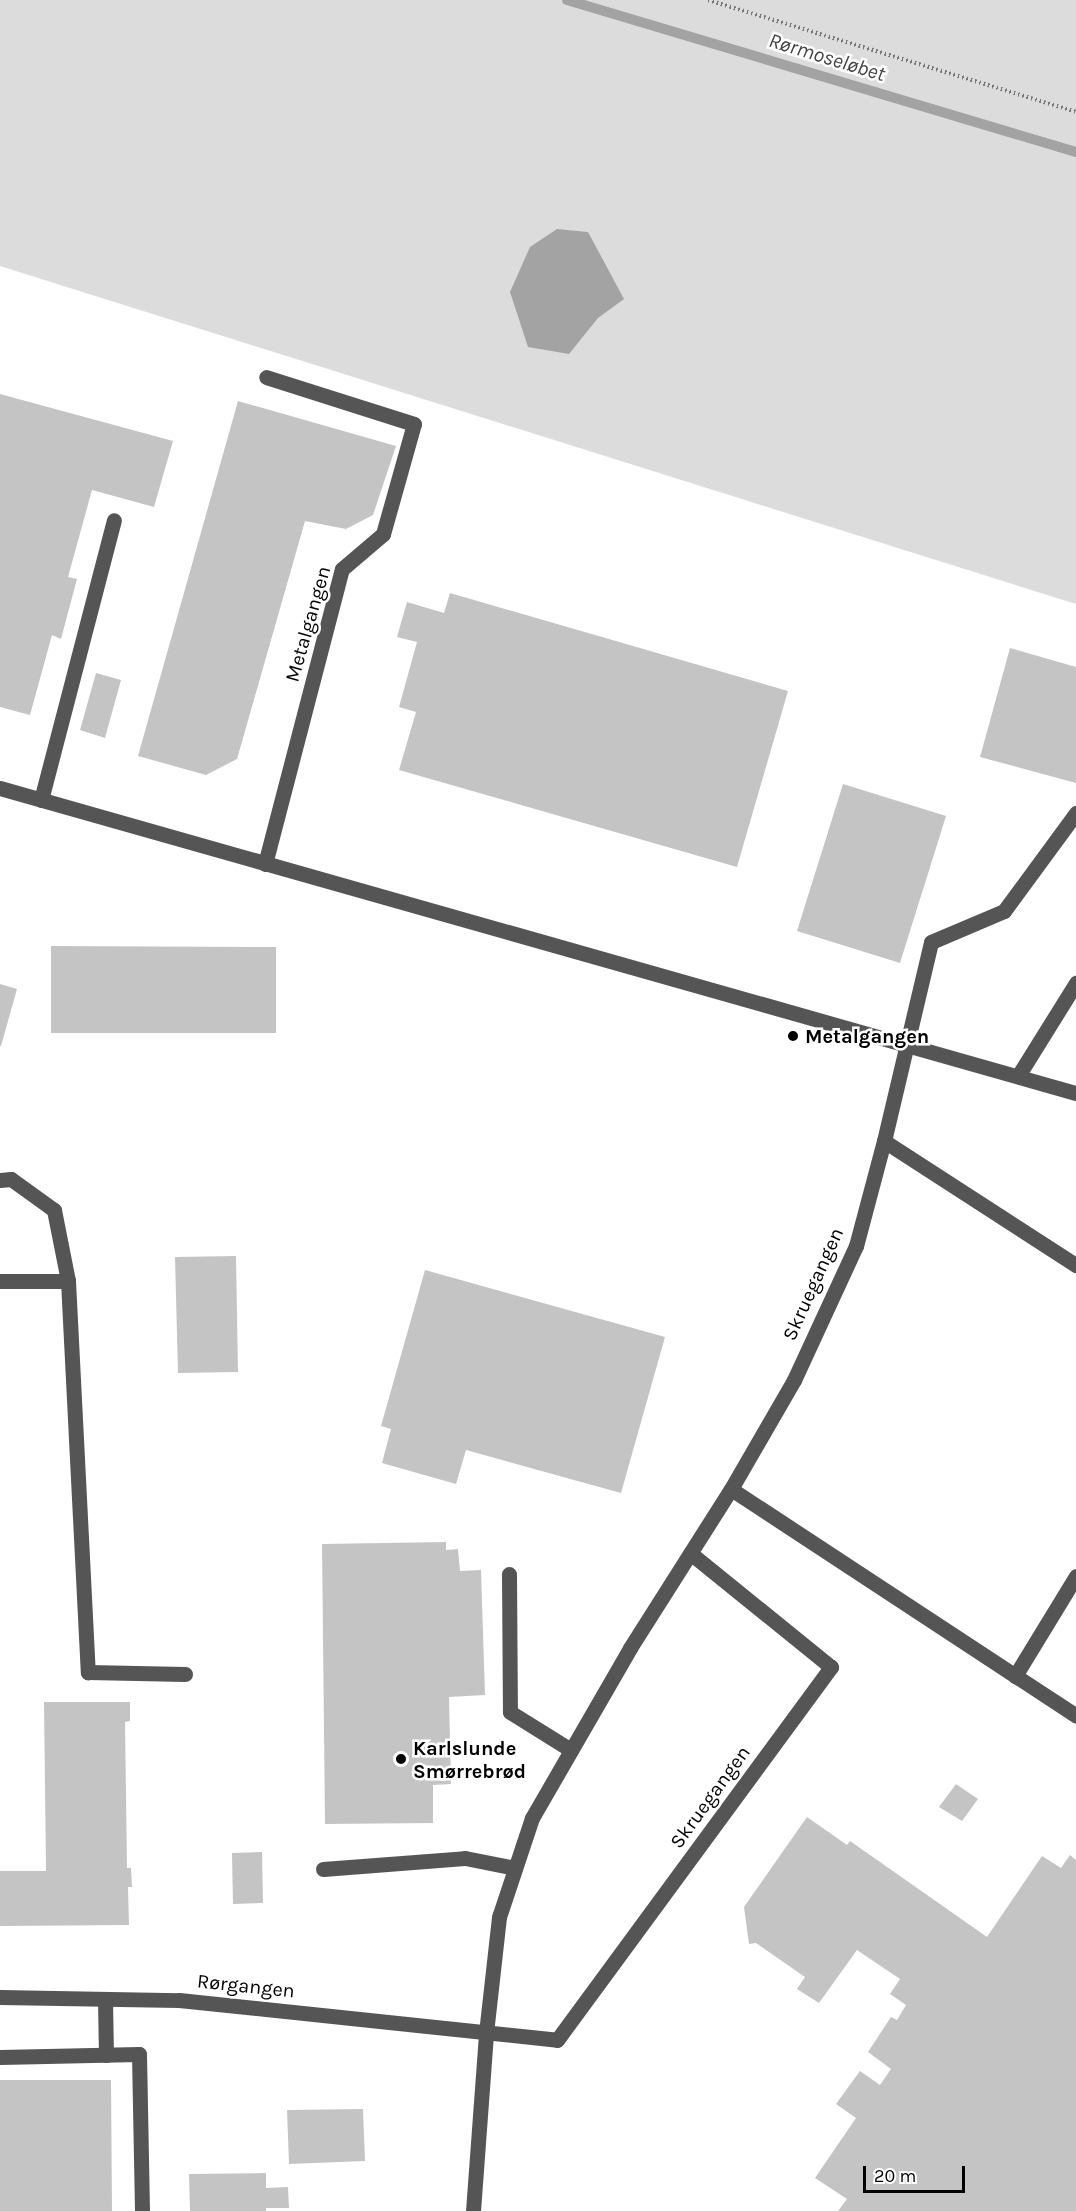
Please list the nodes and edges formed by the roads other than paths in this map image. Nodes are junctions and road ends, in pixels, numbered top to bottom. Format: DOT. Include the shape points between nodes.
graph roads {
  1 [pos="266,377"];
  2 [pos="114,519"];
  3 [pos="0,788"];
  4 [pos="40,800"];
  5 [pos="1076,813"];
  6 [pos="265,864"];
  7 [pos="1076,983"];
  8 [pos="907,1046"];
  9 [pos="1018,1076"];
  10 [pos="1076,1094"];
  11 [pos="884,1141"];
  12 [pos="0,1179"];
  13 [pos="1076,1265"];
  14 [pos="0,1281"];
  15 [pos="69,1281"];
  16 [pos="731,1489"];
  17 [pos="690,1552"];
  18 [pos="509,1574"];
  19 [pos="1076,1576"];
  20 [pos="185,1674"];
  21 [pos="1015,1676"];
  22 [pos="1076,1716"];
  23 [pos="571,1750"];
  24 [pos="515,1868"];
  25 [pos="323,1869"];
  26 [pos="0,1997"];
  27 [pos="105,1999"];
  28 [pos="486,2033"];
  29 [pos="106,2055"];
  30 [pos="0,2056"];
  31 [pos="142,2211"];
  32 [pos="473,2211"];
  1 -- 6 [label="street, Metalgangen" via="414,424 383,534 342,569"];
  2 -- 4 [label="street"];
  3 -- 4 [label="street"];
  4 -- 6 [label="street"];
  5 -- 8 [label="street" via="1004,911 931,942"];
  6 -- 8 [label="street"];
  7 -- 9 [label="street"];
  8 -- 9 [label="street"];
  8 -- 11 [label="street, Skruegangen"];
  9 -- 10 [label="street"];
  11 -- 13 [label="street"];
  11 -- 16 [label="street, Skruegangen" via="856,1246 794,1380"];
  12 -- 15 [label="street" via="11,1179 54,1210"];
  14 -- 15 [label="street"];
  15 -- 20 [label="street" via="88,1672"];
  16 -- 17 [label="street, Skruegangen"];
  16 -- 21 [label="street"];
  17 -- 23 [label="street, Skruegangen"];
  17 -- 28 [label="street, Skruegangen" via="831,1667 556,2040"];
  18 -- 23 [label="street" via="510,1712"];
  19 -- 21 [label="street"];
  21 -- 22 [label="street"];
  23 -- 24 [label="street, Skruegangen" via="532,1818"];
  24 -- 25 [label="street" via="465,1858"];
  24 -- 28 [label="street, Skruegangen" via="498,1917"];
  26 -- 27 [label="street, Rørgangen"];
  27 -- 28 [label="street, Rørgangen" via="179,2000"];
  27 -- 29 [label="street"];
  28 -- 32 [label="street, Skruegangen"];
  29 -- 30 [label="street"];
  29 -- 31 [label="street" via="139,2055"];
}
